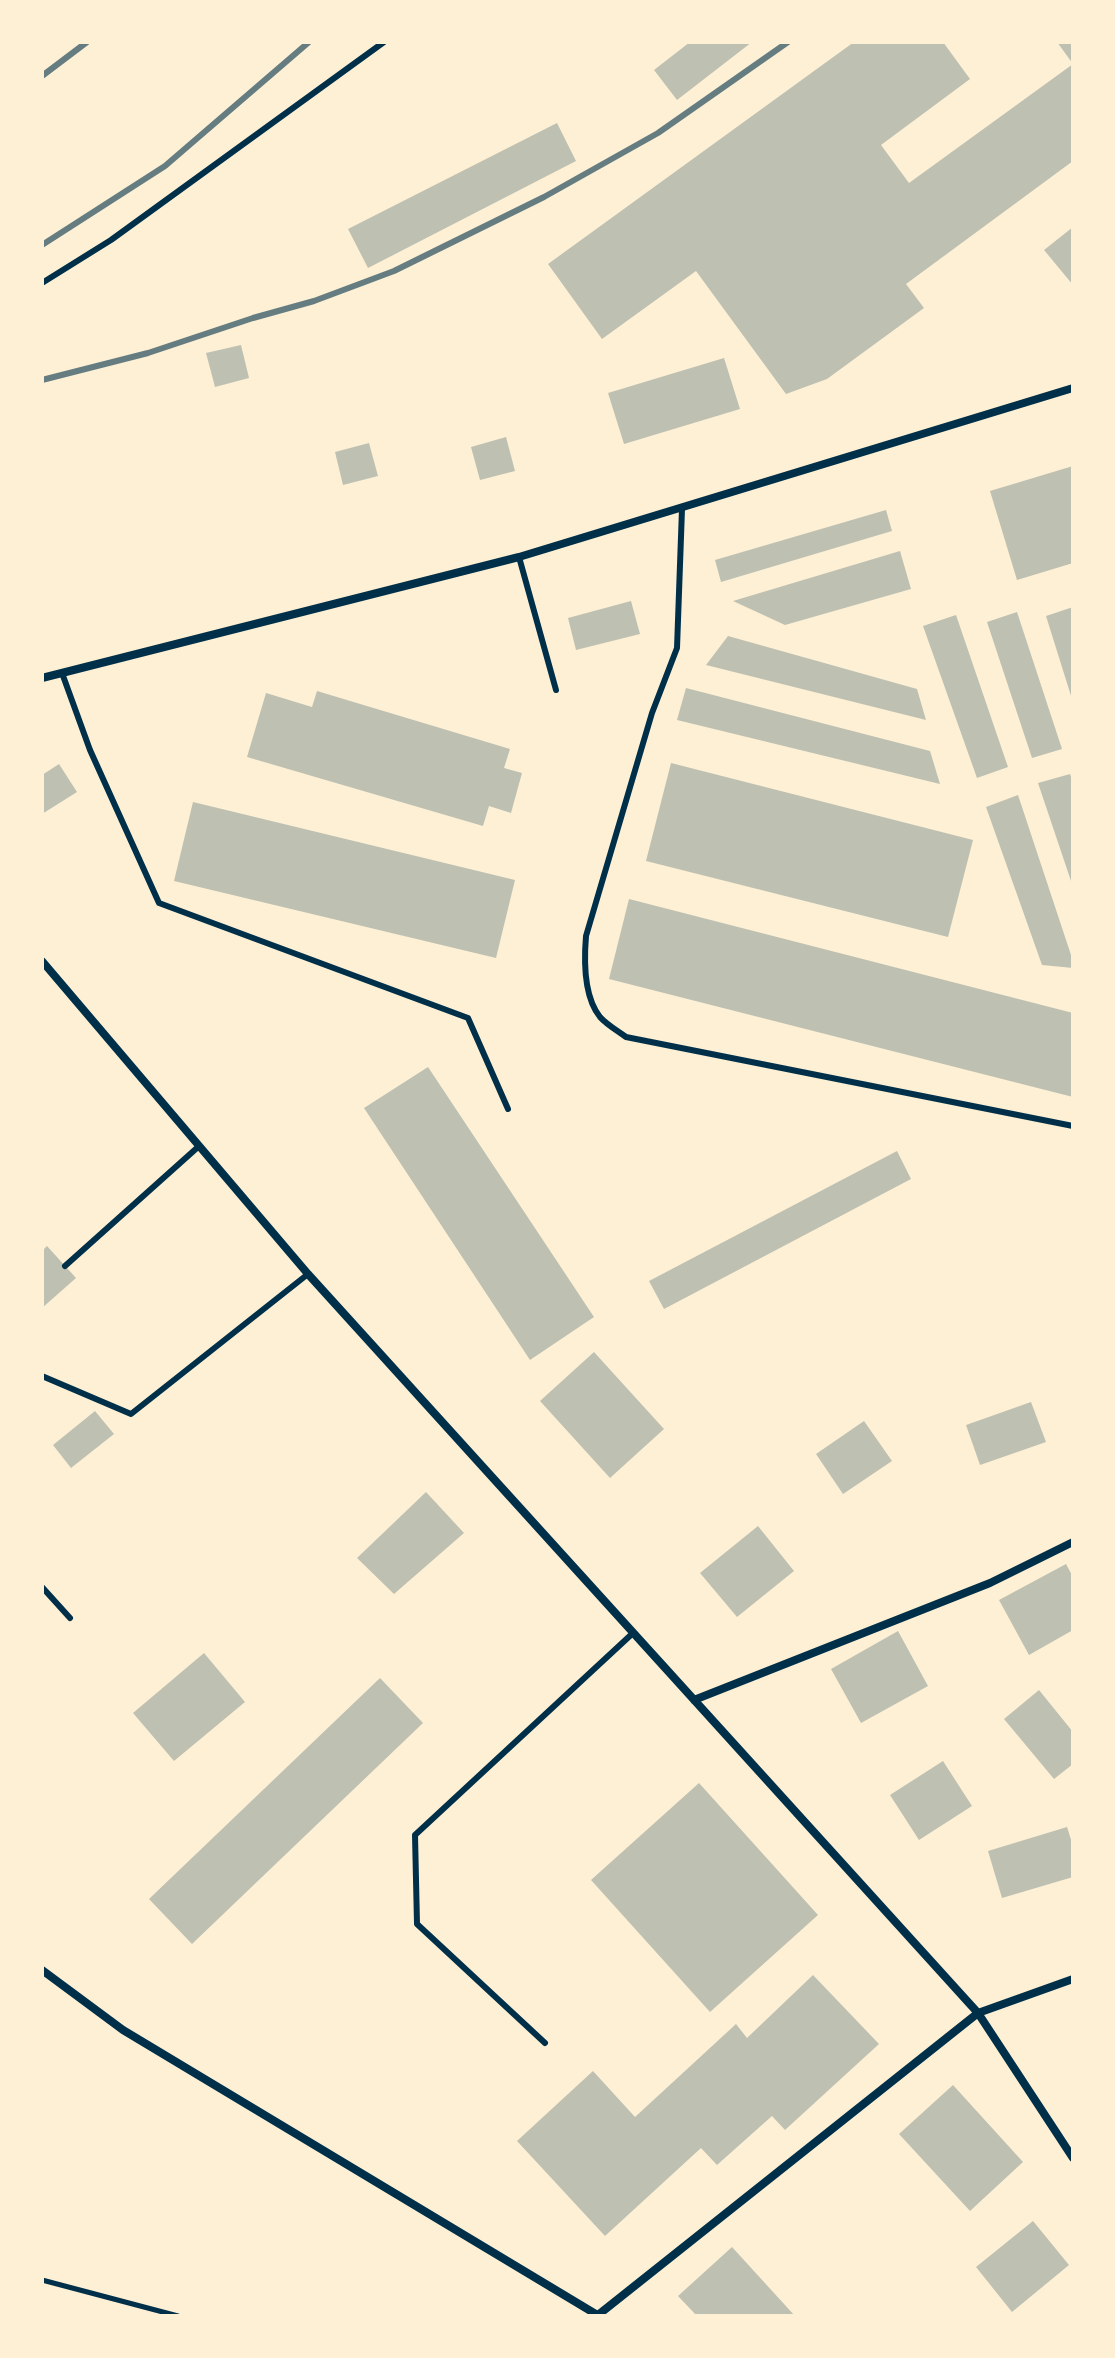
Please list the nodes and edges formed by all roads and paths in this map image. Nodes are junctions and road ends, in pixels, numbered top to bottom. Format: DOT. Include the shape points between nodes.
graph roads {
  1 [pos="384,42"];
  2 [pos="42,283"];
  3 [pos="1073,388"];
  4 [pos="682,509"];
  5 [pos="519,557"];
  6 [pos="62,673"];
  7 [pos="42,678"];
  8 [pos="556,690"];
  9 [pos="42,961"];
  10 [pos="508,1109"];
  11 [pos="1073,1126"];
  12 [pos="198,1147"];
  13 [pos="65,1266"];
  14 [pos="308,1274"];
  15 [pos="42,1376"];
  16 [pos="1073,1542"];
  17 [pos="42,1587"];
  18 [pos="70,1618"];
  19 [pos="633,1633"];
  20 [pos="694,1700"];
  21 [pos="42,1970"];
  22 [pos="1073,1979"];
  23 [pos="978,2013"];
  24 [pos="545,2043"];
  25 [pos="1073,2158"];
  26 [pos="42,2280"];
  27 [pos="598,2315"];
  28 [pos="178,2316"];
  1 -- 2 [label="lane" via="111,240"];
  3 -- 4 [label="street"];
  4 -- 5 [label="street"];
  4 -- 11 [label="lane" via="677,648 652,713 586,936 584,965 601,1018 626,1037"];
  5 -- 6 [label="street"];
  5 -- 8 [label="lane"];
  6 -- 7 [label="street"];
  6 -- 10 [label="lane" via="90,750 159,903 468,1018"];
  9 -- 12 [label="street"];
  12 -- 13 [label="lane"];
  12 -- 14 [label="street"];
  14 -- 15 [label="lane" via="131,1414"];
  14 -- 19 [label="street"];
  16 -- 20 [label="street" via="990,1583"];
  17 -- 18 [label="lane"];
  19 -- 20 [label="street"];
  19 -- 24 [label="lane" via="415,1835 417,1924"];
  20 -- 23 [label="street"];
  21 -- 27 [label="street" via="123,2030"];
  22 -- 23 [label="street"];
  23 -- 25 [label="street"];
  23 -- 27 [label="street"];
  26 -- 28 [label="path"];
}
